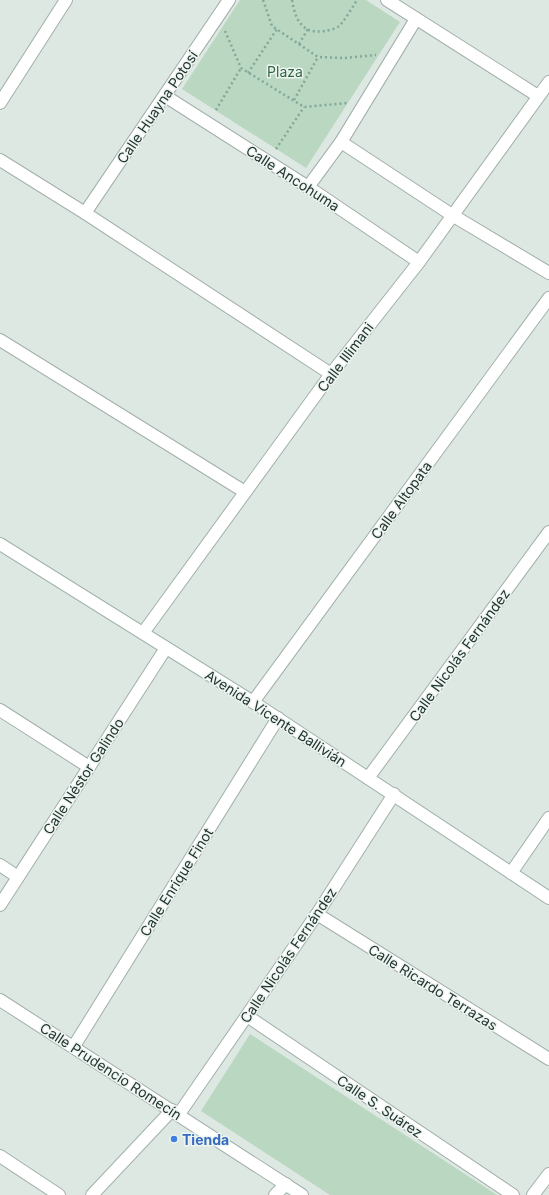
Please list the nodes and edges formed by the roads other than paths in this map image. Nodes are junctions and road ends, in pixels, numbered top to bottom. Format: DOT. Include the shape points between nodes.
graph roads {
  1 [pos="66,0"];
  2 [pos="229,0"];
  3 [pos="387,0"];
  4 [pos="416,19"];
  5 [pos="549,82"];
  6 [pos="165,96"];
  7 [pos="538,96"];
  8 [pos="0,104"];
  9 [pos="341,142"];
  10 [pos="0,160"];
  11 [pos="308,187"];
  12 [pos="85,213"];
  13 [pos="452,215"];
  14 [pos="419,262"];
  15 [pos="549,273"];
  16 [pos="549,298"];
  17 [pos="0,340"];
  18 [pos="331,374"];
  19 [pos="245,492"];
  20 [pos="549,532"];
  21 [pos="0,544"];
  22 [pos="143,633"];
  23 [pos="166,648"];
  24 [pos="253,702"];
  25 [pos="0,710"];
  26 [pos="278,718"];
  27 [pos="89,767"];
  28 [pos="368,778"];
  29 [pos="394,794"];
  30 [pos="549,818"];
  31 [pos="0,865"];
  32 [pos="511,873"];
  33 [pos="18,877"];
  34 [pos="549,898"];
  35 [pos="0,905"];
  36 [pos="317,914"];
  37 [pos="0,1000"];
  38 [pos="247,1016"];
  39 [pos="74,1046"];
  40 [pos="549,1059"];
  41 [pos="176,1112"];
  42 [pos="0,1156"];
  43 [pos="549,1174"];
  44 [pos="286,1184"];
  45 [pos="59,1195"];
  46 [pos="92,1195"];
  47 [pos="275,1195"];
  48 [pos="302,1195"];
  49 [pos="513,1195"];
  50 [pos="532,1195"];
  1 -- 8 [label="street"];
  2 -- 6 [label="street, Calle Huayna Potosí"];
  3 -- 4 [label="street"];
  4 -- 7 [label="street"];
  4 -- 9 [label="street"];
  5 -- 7 [label="street, Calle Illimani"];
  6 -- 11 [label="street, Calle Ancohuma"];
  6 -- 12 [label="street, Calle Huayna Potosí"];
  7 -- 13 [label="street, Calle Illimani"];
  9 -- 11 [label="street"];
  9 -- 13 [label="street"];
  10 -- 12 [label="street"];
  11 -- 14 [label="street, Calle Ancohuma"];
  12 -- 18 [label="street"];
  13 -- 14 [label="street, Calle Illimani"];
  13 -- 15 [label="street"];
  14 -- 18 [label="street, Calle Illimani"];
  16 -- 24 [label="street, Calle Altopata"];
  17 -- 19 [label="street"];
  18 -- 19 [label="street, Calle Illimani"];
  19 -- 22 [label="street, Calle Illimani"];
  20 -- 28 [label="street, Calle Nicolás Fernández"];
  21 -- 22 [label="street, Avenida Vicente Ballivián"];
  22 -- 23 [label="street, Avenida Vicente Ballivián"];
  23 -- 24 [label="street, Avenida Vicente Ballivián"];
  23 -- 27 [label="street, Calle Néstor Galindo"];
  24 -- 26 [label="street, Avenida Vicente Ballivián"];
  25 -- 27 [label="street"];
  26 -- 28 [label="street, Avenida Vicente Ballivián"];
  26 -- 39 [label="street, Calle Enrique Finot"];
  27 -- 33 [label="street, Calle Néstor Galindo"];
  28 -- 29 [label="street, Avenida Vicente Ballivián"];
  29 -- 32 [label="street, Avenida Vicente Ballivián"];
  29 -- 36 [label="street, Calle Nicolás Fernández"];
  30 -- 32 [label="street"];
  31 -- 33 [label="street"];
  32 -- 34 [label="street, Avenida Vicente Ballivián"];
  33 -- 35 [label="street, Calle Néstor Galindo"];
  36 -- 38 [label="street, Calle Nicolás Fernández"];
  36 -- 40 [label="street, Calle Ricardo Terrazas"];
  37 -- 39 [label="street, Calle Prudencio Romecín"];
  38 -- 41 [label="street, Calle Nicolás Fernández"];
  38 -- 49 [label="street, Calle S. Suárez"];
  39 -- 41 [label="street, Calle Prudencio Romecín"];
  41 -- 44 [label="street, Calle Prudencio Romecín"];
  41 -- 46 [label="street, Calle Nicolás Fernández"];
  42 -- 45 [label="street"];
  43 -- 50 [label="street"];
  44 -- 47 [label="street"];
  44 -- 48 [label="street, Calle Prudencio Romecín"];
}
